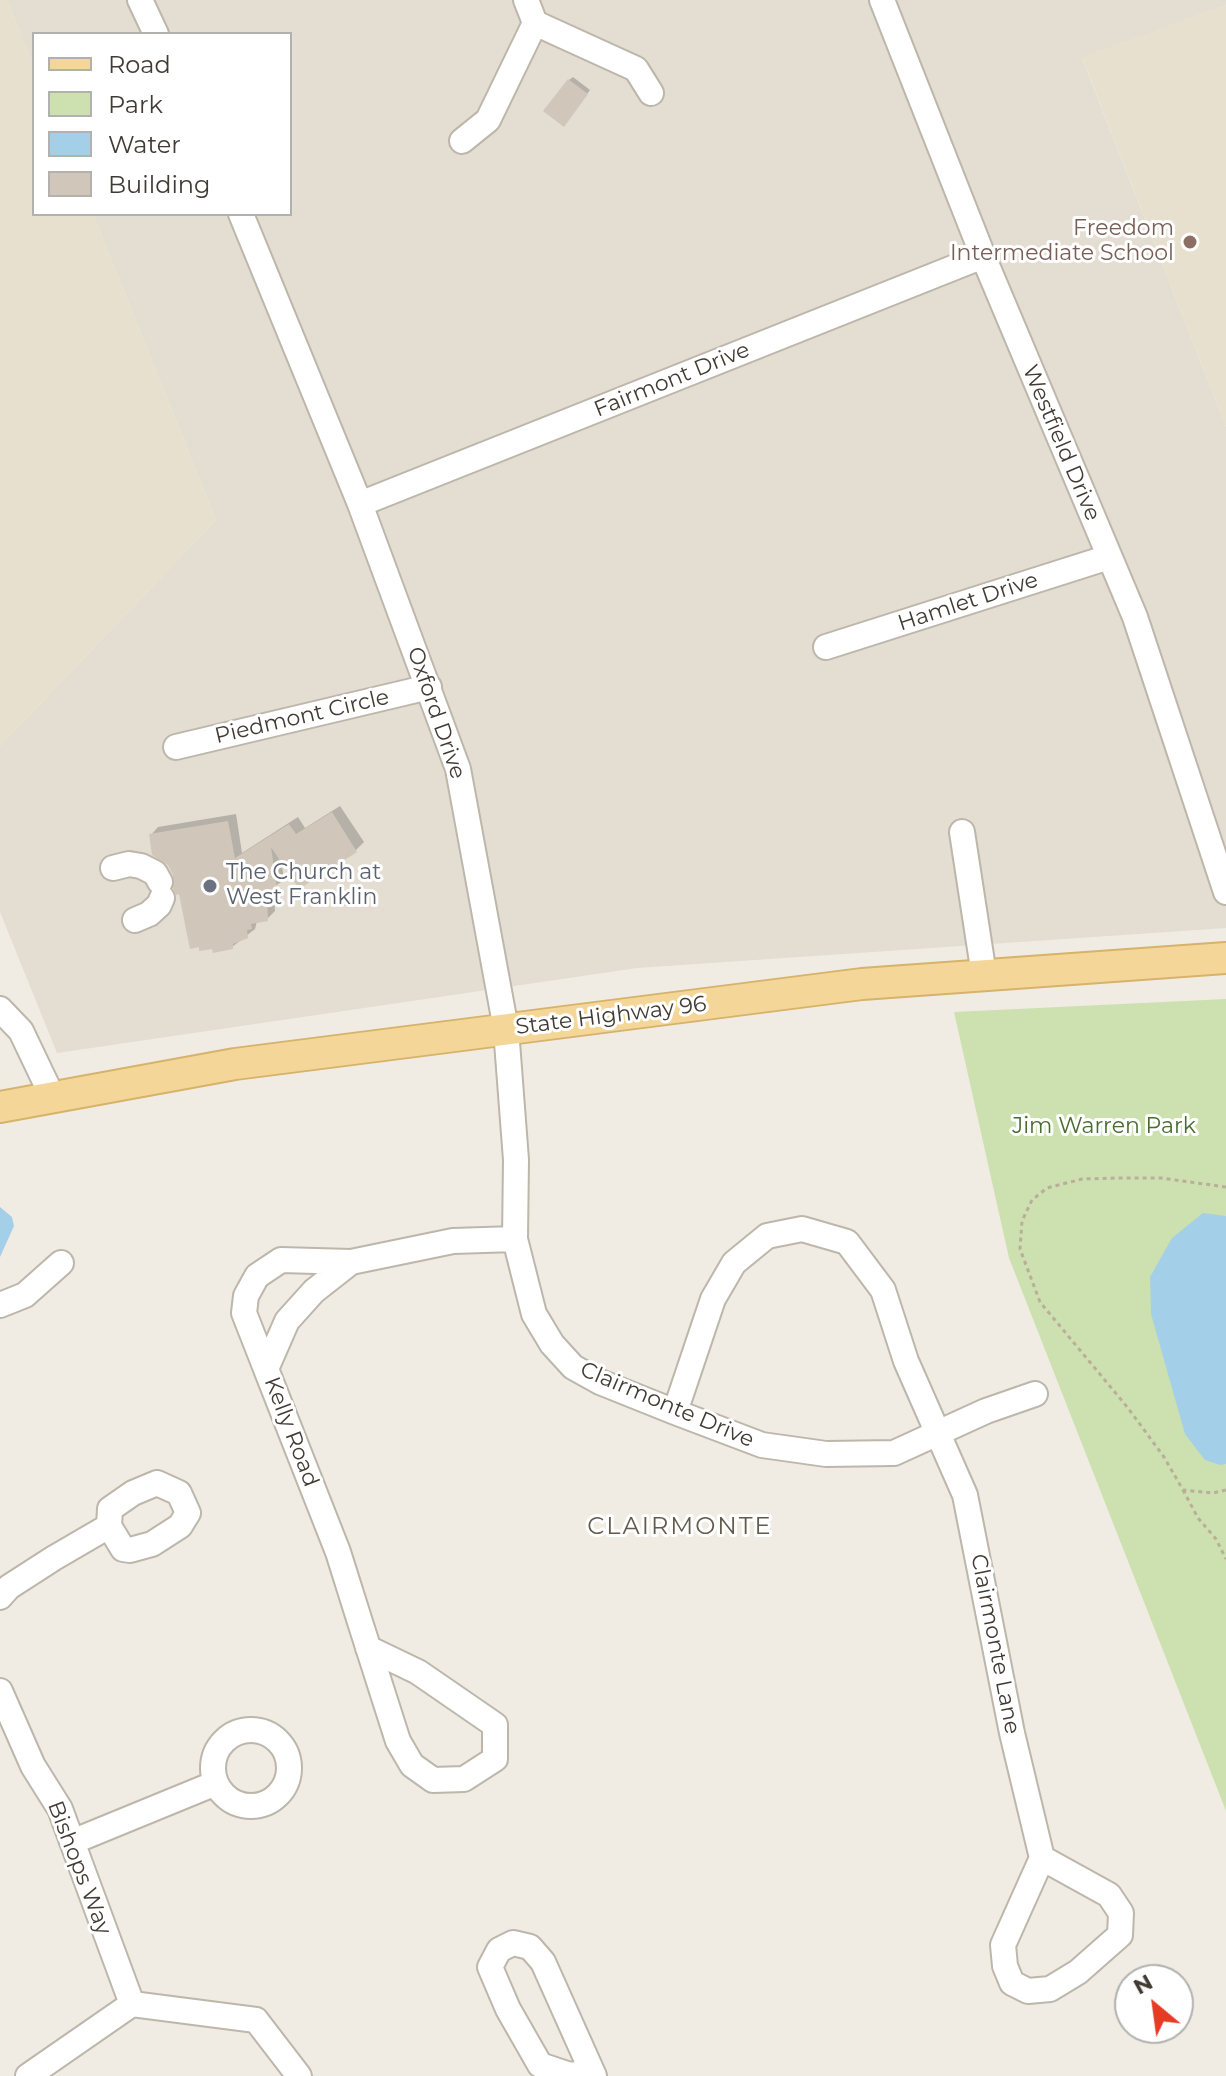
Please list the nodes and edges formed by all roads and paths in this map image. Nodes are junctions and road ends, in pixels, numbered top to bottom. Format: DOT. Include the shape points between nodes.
graph roads {
  1 [pos="140,0"];
  2 [pos="882,0"];
  3 [pos="530,11"];
  4 [pos="155,32"];
  5 [pos="651,93"];
  6 [pos="462,141"];
  7 [pos="242,216"];
  8 [pos="983,256"];
  9 [pos="360,504"];
  10 [pos="1109,557"];
  11 [pos="826,647"];
  12 [pos="429,687"];
  13 [pos="176,747"];
  14 [pos="962,832"];
  15 [pos="113,868"];
  16 [pos="1226,892"];
  17 [pos="135,920"];
  18 [pos="1226,958"];
  19 [pos="984,975"];
  20 [pos="0,1009"];
  21 [pos="506,1029"];
  22 [pos="52,1096"];
  23 [pos="0,1107"];
  24 [pos="1226,1187"];
  25 [pos="515,1239"];
  26 [pos="351,1262"];
  27 [pos="61,1263"];
  28 [pos="0,1305"];
  29 [pos="266,1369"];
  30 [pos="1035,1394"];
  31 [pos="675,1412"];
  32 [pos="939,1432"];
  33 [pos="1183,1490"];
  34 [pos="1226,1490"];
  35 [pos="109,1526"];
  36 [pos="1226,1559"];
  37 [pos="0,1597"];
  38 [pos="368,1648"];
  39 [pos="0,1691"];
  40 [pos="216,1783"];
  41 [pos="72,1842"];
  42 [pos="1042,1858"];
  43 [pos="132,2004"];
  44 [pos="593,2074"];
  45 [pos="28,2076"];
  46 [pos="299,2076"];
  1 -- 4 [label="street"];
  2 -- 8 [label="street, Westfield Drive"];
  3 -- 5 [label="street" via="636,69"];
  3 -- 6 [label="street" via="488,120"];
  7 -- 9 [label="street, Oxford Drive"];
  8 -- 9 [label="street, Fairmont Drive"];
  8 -- 10 [label="street, Westfield Drive"];
  9 -- 12 [label="street, Oxford Drive"];
  10 -- 11 [label="street, Hamlet Drive"];
  10 -- 16 [label="street, Westfield Drive" via="1135,617"];
  12 -- 13 [label="street, Piedmont Circle"];
  12 -- 21 [label="street, Oxford Drive" via="458,769"];
  14 -- 19 [label="street"];
  15 -- 17 [label="street" via="129,864 155,873 159,905"];
  18 -- 19 [label="main road, State Highway 96"];
  19 -- 21 [label="main road, State Highway 96" via="862,984"];
  20 -- 22 [label="street" via="21,1031"];
  21 -- 22 [label="main road, State Highway 96" via="235,1064"];
  21 -- 25 [label="street, Oxford Drive" via="516,1160"];
  22 -- 23 [label="main road, State Highway 96"];
  24 -- 33 [label="path" via="1161,1178 1082,1179 1047,1188 1032,1200 1022,1221 1020,1249 1040,1302 1111,1386"];
  25 -- 26 [label="street, Kelly Road" via="453,1241"];
  25 -- 31 [label="street, Clairmonte Drive" via="534,1314 573,1367"];
  26 -- 29 [label="street, Kelly Road" via="287,1321"];
  26 -- 29 [label="street" via="281,1260 257,1276 244,1313"];
  27 -- 28 [label="street" via="25,1295"];
  29 -- 38 [label="street, Kelly Road" via="338,1552"];
  30 -- 32 [label="street, Clairmonte Drive"];
  31 -- 32 [label="street, Clairmonte Drive" via="762,1445 826,1454 894,1453"];
  31 -- 32 [label="street, Clairmonte Lane" via="713,1299 734,1263 767,1236 802,1229 847,1242 883,1290 906,1361"];
  32 -- 42 [label="street, Clairmonte Lane" via="965,1495"];
  33 -- 34 [label="path"];
  33 -- 36 [label="path"];
  35 -- 37 [label="street"];
  38 -- 38 [label="street, Kelly Road" via="398,1741 412,1765 433,1780 464,1779 495,1759 495,1725 418,1672"];
  39 -- 41 [label="street, Bishops Way"];
  40 -- 41 [label="street"];
  41 -- 43 [label="street, Bishops Way"];
  42 -- 42 [label="street" via="1003,1945 1012,1983 1028,1991 1050,1989 1078,1972 1120,1935 1121,1913 1109,1895"];
  43 -- 45 [label="street"];
  43 -- 46 [label="street" via="256,2020"];
  44 -- 44 [label="street" via="543,1962 530,1947 513,1943 499,1950 490,1967 540,2065 570,2075"];
}
